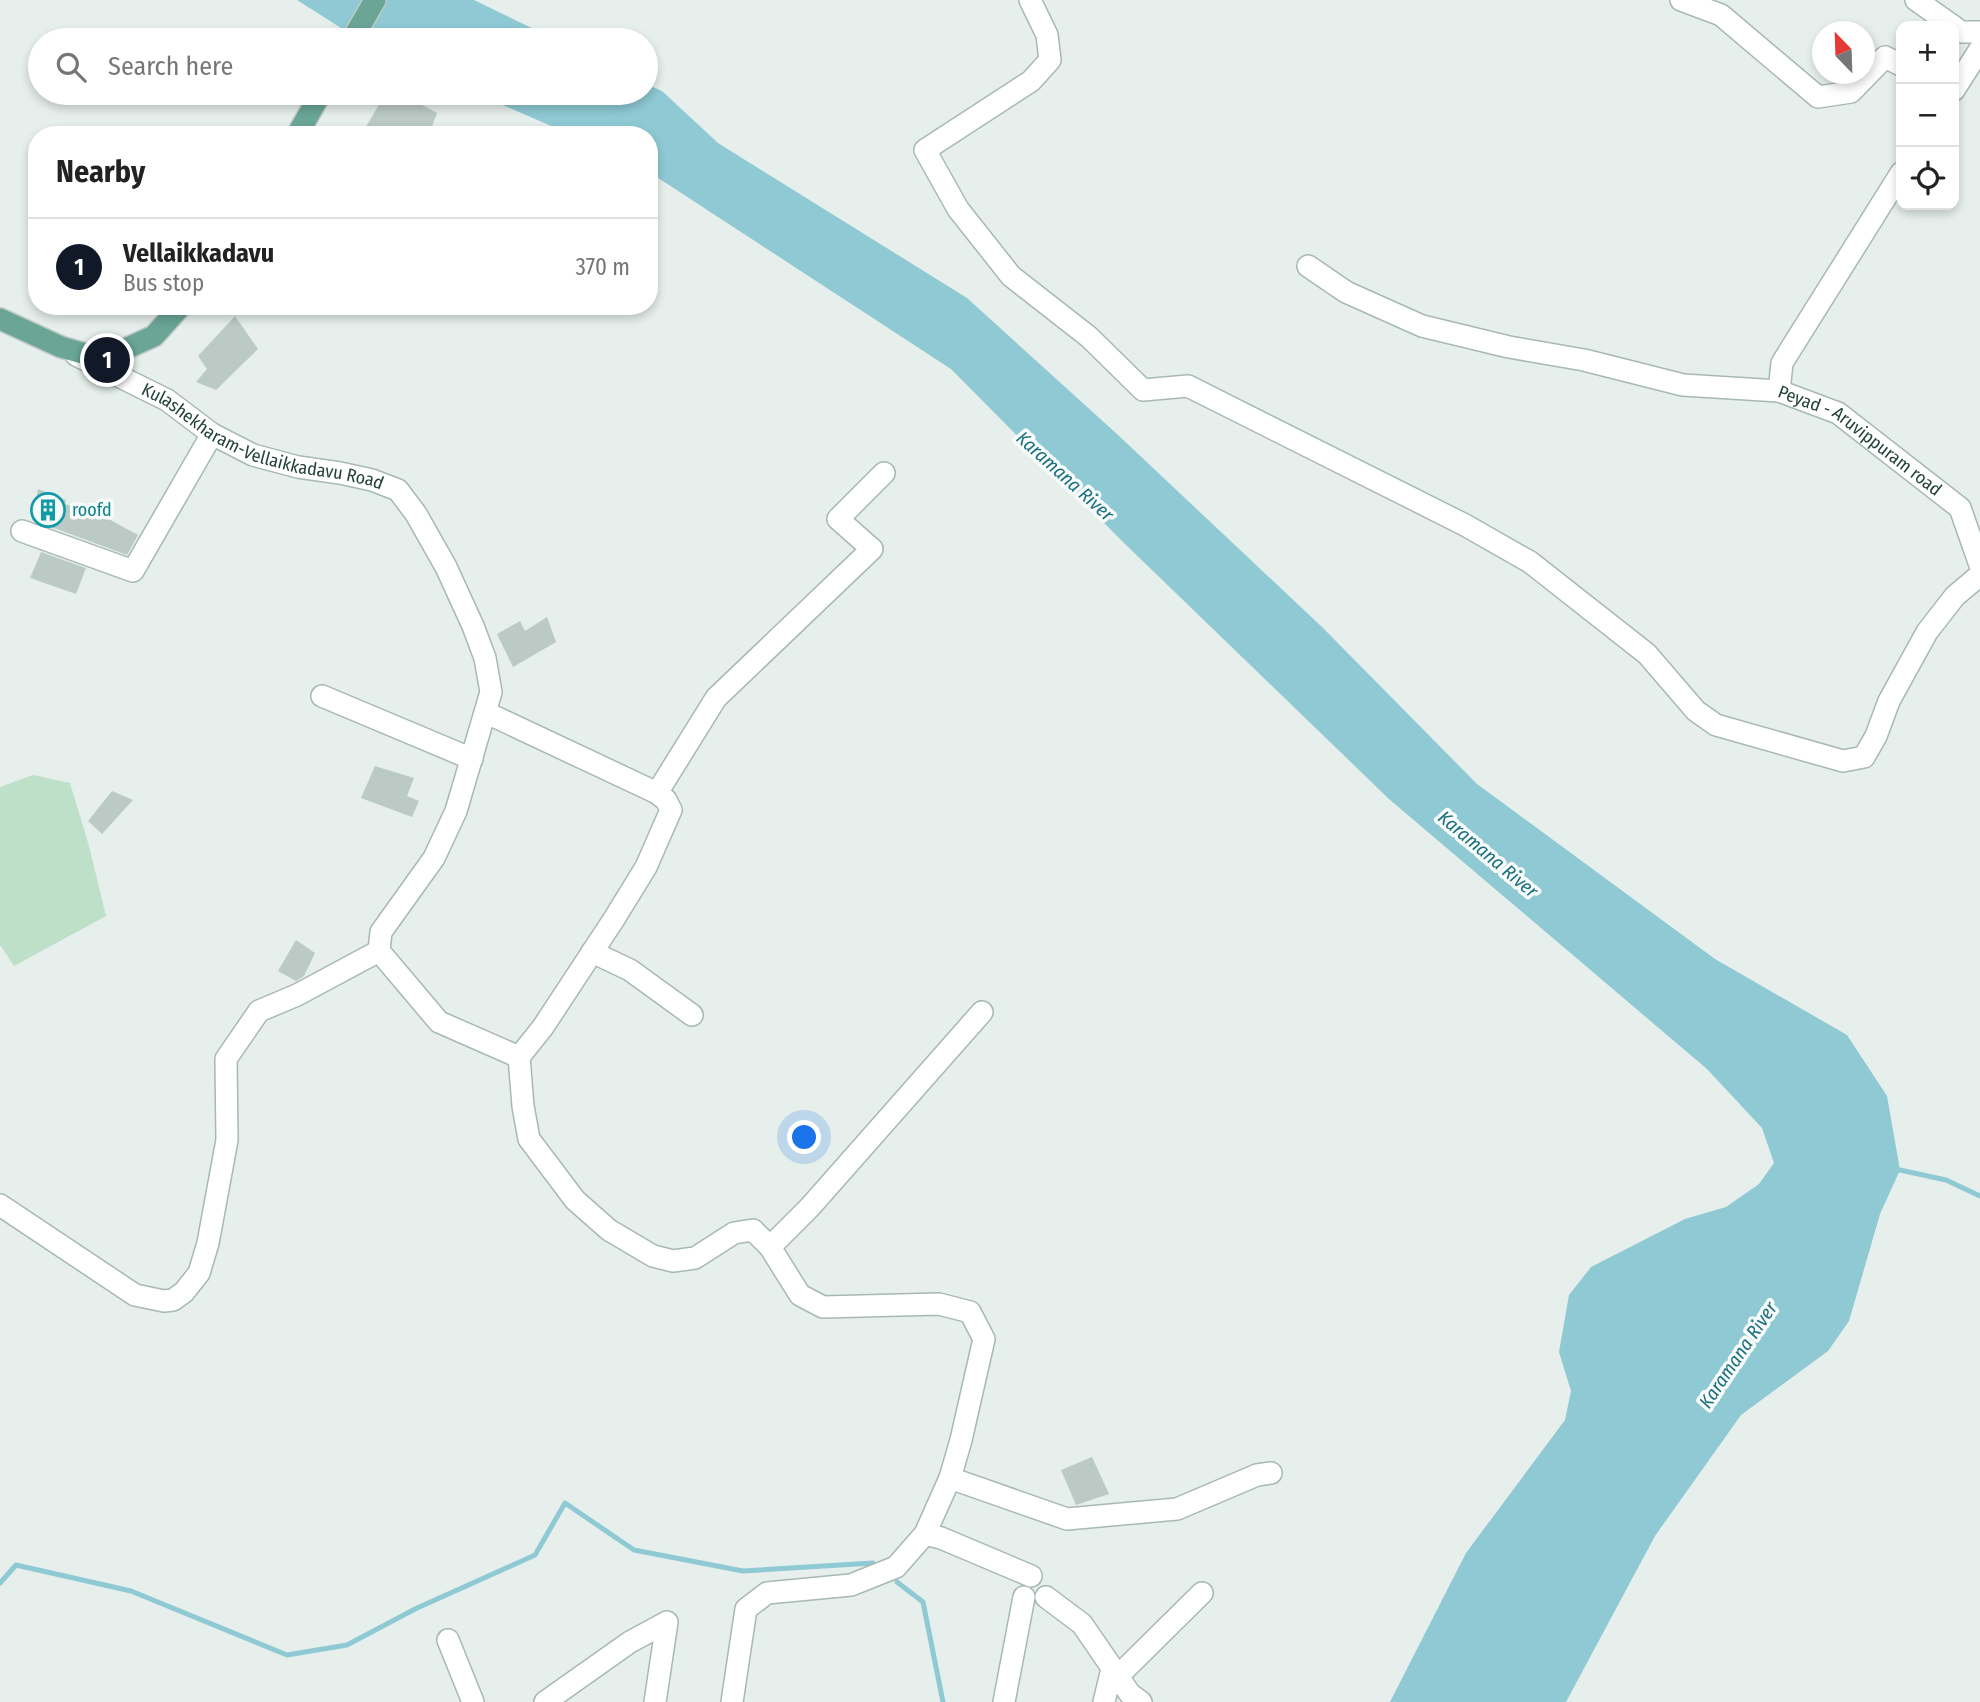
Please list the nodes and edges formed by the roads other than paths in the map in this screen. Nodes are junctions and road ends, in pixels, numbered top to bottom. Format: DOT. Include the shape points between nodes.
graph roads {
  1 [pos="375,0"];
  2 [pos="1030,0"];
  3 [pos="1681,0"];
  4 [pos="1916,0"];
  5 [pos="1945,21"];
  6 [pos="359,28"];
  7 [pos="1959,31"];
  8 [pos="1980,32"];
  9 [pos="1980,49"];
  10 [pos="1896,62"];
  11 [pos="1958,84"];
  12 [pos="314,105"];
  13 [pos="302,126"];
  14 [pos="1896,181"];
  15 [pos="1308,266"];
  16 [pos="173,315"];
  17 [pos="0,319"];
  18 [pos="61,347"];
  19 [pos="1779,391"];
  20 [pos="212,433"];
  21 [pos="884,473"];
  22 [pos="22,531"];
  23 [pos="1980,565"];
  24 [pos="1980,575"];
  25 [pos="321,696"];
  26 [pos="487,713"];
  27 [pos="472,759"];
  28 [pos="657,793"];
  29 [pos="379,951"];
  30 [pos="592,952"];
  31 [pos="982,1012"];
  32 [pos="692,1015"];
  33 [pos="520,1057"];
  34 [pos="0,1205"];
  35 [pos="770,1247"];
  36 [pos="1271,1473"];
  37 [pos="950,1478"];
  38 [pos="925,1534"];
  39 [pos="1031,1576"];
  40 [pos="1202,1593"];
  41 [pos="1024,1597"];
  42 [pos="1046,1597"];
  43 [pos="448,1640"];
  44 [pos="1115,1672"];
  45 [pos="473,1702"];
  46 [pos="545,1702"];
  47 [pos="655,1702"];
  48 [pos="732,1702"];
  49 [pos="1004,1702"];
  50 [pos="1104,1702"];
  51 [pos="1141,1702"];
  1 -- 6 [label="main road"];
  2 -- 24 [label="street" via="1047,34 1050,60 1031,80 925,150 957,209 1011,276 1089,337 1143,390 1188,386 1465,525 1530,562 1637,645 1696,711 1716,725 1843,761 1864,757 1927,632 1955,596"];
  3 -- 10 [label="street" via="1721,15 1818,97 1851,92 1885,57"];
  4 -- 5 [label="street"];
  7 -- 8 [label="street"];
  9 -- 11 [label="street"];
  12 -- 13 [label="main road"];
  14 -- 19 [label="street, Peyad - Aruvippuram road" via="1782,363"];
  15 -- 19 [label="street" via="1346,292 1422,326 1683,385"];
  16 -- 18 [label="main road" via="154,336 114,354 96,357"];
  17 -- 18 [label="main road"];
  18 -- 20 [label="street, Kulashekharam-Vellaikkadavu Road" via="167,400"];
  19 -- 23 [label="street, Peyad - Aruvippuram road" via="1838,413 1960,509"];
  20 -- 22 [label="street" via="133,571"];
  20 -- 26 [label="street, Kulashekharam-Vellaikkadavu Road" via="253,455 372,480 398,490 422,524 473,626 491,692"];
  21 -- 28 [label="street" via="838,519 872,549 716,698"];
  25 -- 27 [label="street"];
  26 -- 27 [label="street, Kulashekharam-Vellaikkadavu Road"];
  26 -- 28 [label="street"];
  27 -- 29 [label="street, Kulashekharam-Vellaikkadavu Road" via="456,811 434,858 381,932"];
  28 -- 30 [label="street" via="671,810 646,867"];
  29 -- 33 [label="street" via="439,1022"];
  29 -- 34 [label="street" via="258,1011 226,1059 227,1140 208,1243 199,1273 173,1300 135,1294"];
  30 -- 32 [label="street" via="630,970"];
  30 -- 33 [label="street"];
  31 -- 35 [label="street"];
  33 -- 35 [label="street" via="529,1139 575,1200 609,1230 653,1256 673,1261 695,1258 734,1233 753,1230"];
  35 -- 37 [label="street" via="800,1295 823,1307 939,1304 970,1312 984,1339"];
  36 -- 37 [label="street" via="1177,1509 1067,1519"];
  37 -- 38 [label="street"];
  38 -- 39 [label="street"];
  38 -- 48 [label="street" via="896,1567 851,1585 767,1593 746,1609"];
  39 -- 41 [label="street" via="1022,1585"];
  39 -- 42 [label="street" via="1045,1580"];
  40 -- 44 [label="street"];
  41 -- 42 [label="street" via="1035,1603"];
  41 -- 49 [label="street"];
  42 -- 44 [label="street" via="1082,1623"];
  43 -- 45 [label="street"];
  44 -- 50 [label="street"];
  44 -- 51 [label="street"];
  46 -- 47 [label="street" via="630,1642 667,1622"];
}
